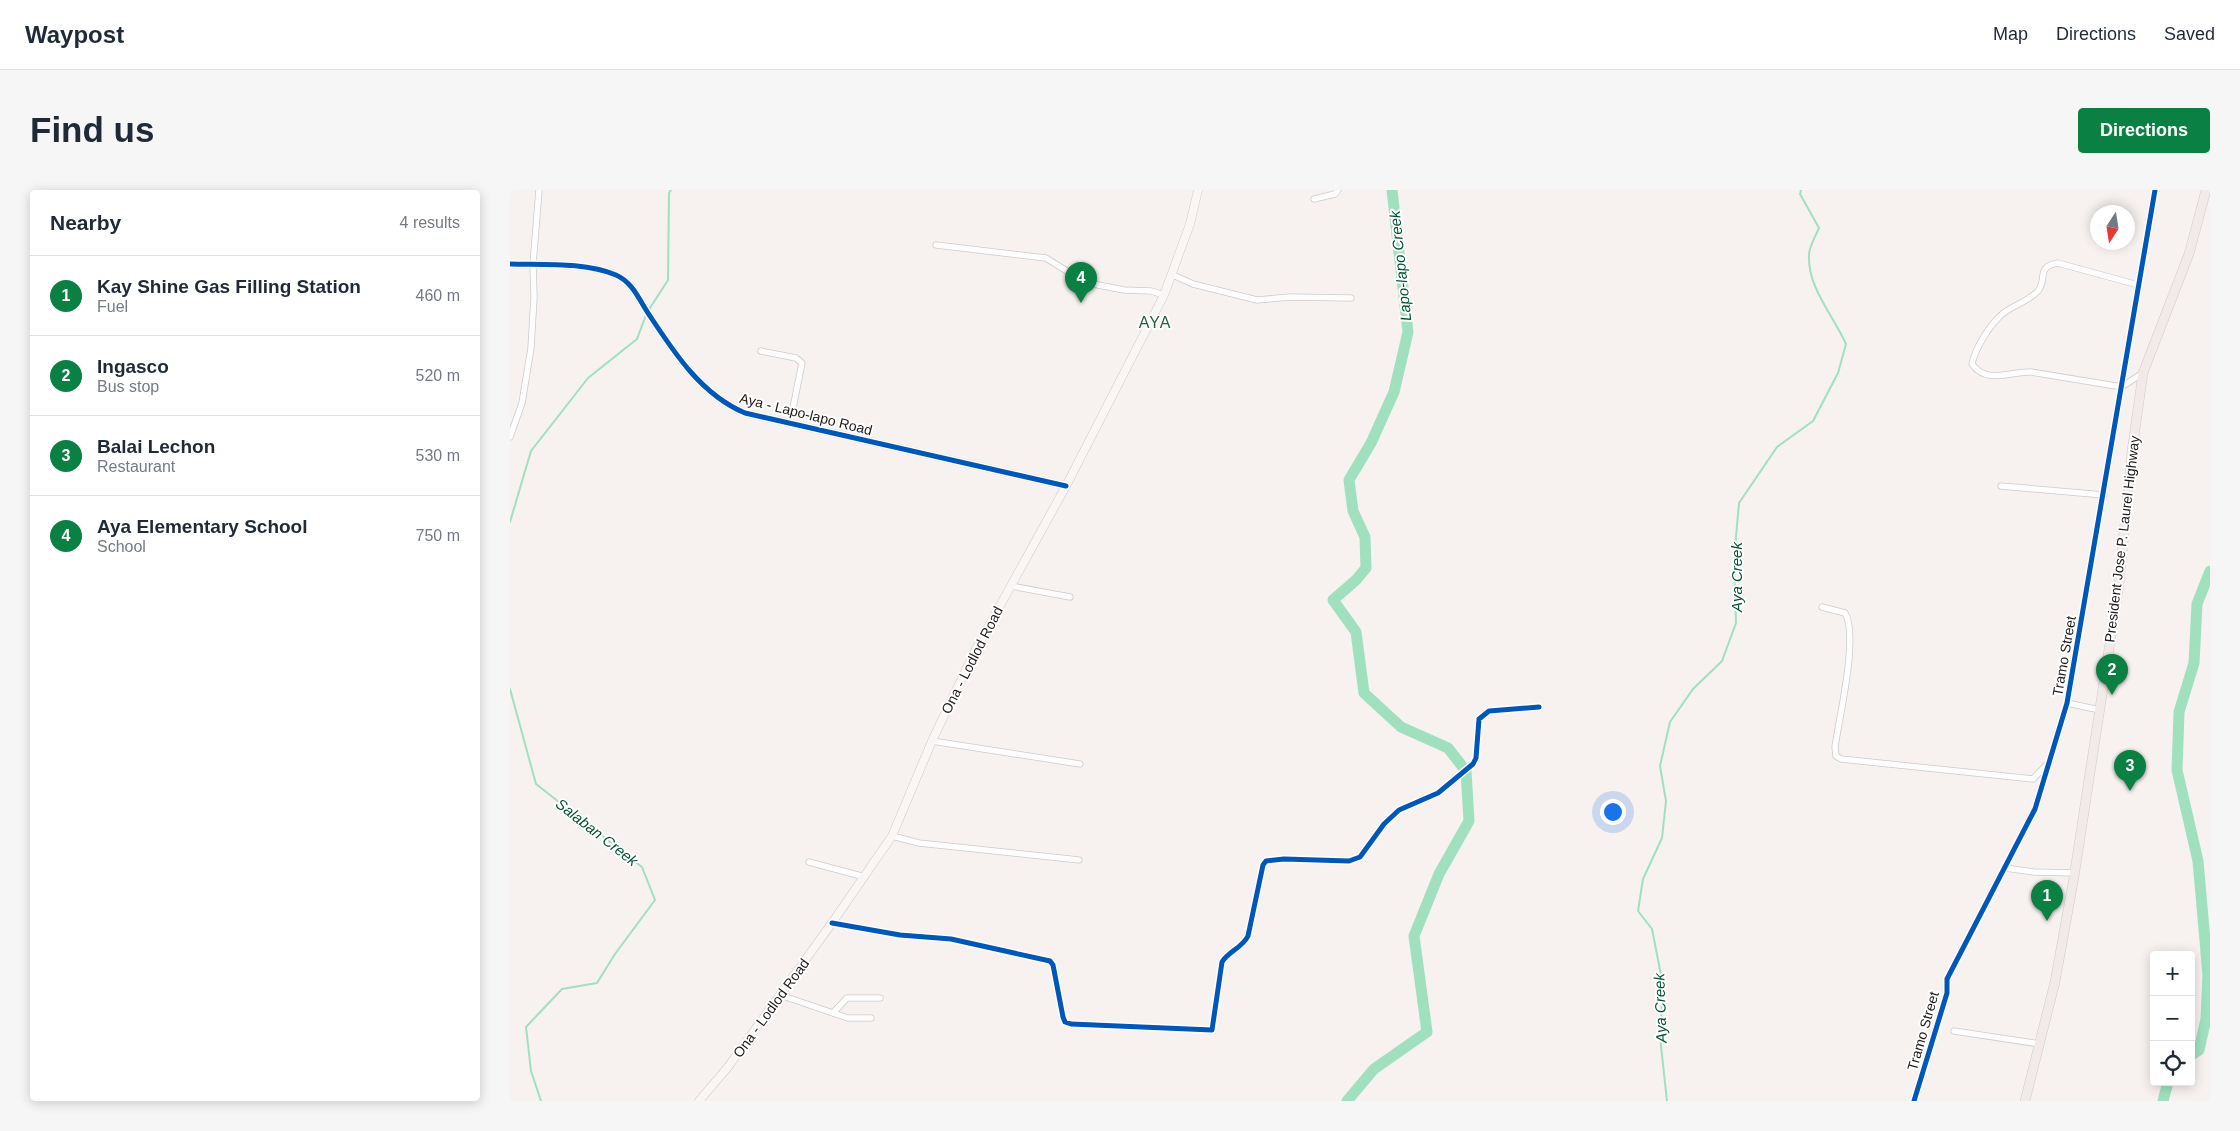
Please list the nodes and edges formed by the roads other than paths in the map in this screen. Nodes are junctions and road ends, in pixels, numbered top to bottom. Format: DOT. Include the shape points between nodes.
graph roads {
  1 [pos="539,190"];
  2 [pos="1198,190"];
  3 [pos="1338,190"];
  4 [pos="2155,190"];
  5 [pos="2206,190"];
  6 [pos="1314,199"];
  7 [pos="936,245"];
  8 [pos="510,264"];
  9 [pos="532,264"];
  10 [pos="1173,275"];
  11 [pos="2138,285"];
  12 [pos="1164,295"];
  13 [pos="1351,298"];
  14 [pos="761,351"];
  15 [pos="2143,373"];
  16 [pos="2123,386"];
  17 [pos="790,423"];
  18 [pos="510,437"];
  19 [pos="1066,486"];
  20 [pos="2001,486"];
  21 [pos="2104,495"];
  22 [pos="1011,586"];
  23 [pos="1070,597"];
  24 [pos="1822,607"];
  25 [pos="2068,703"];
  26 [pos="1540,707"];
  27 [pos="2100,710"];
  28 [pos="932,741"];
  29 [pos="2052,759"];
  30 [pos="1080,764"];
  31 [pos="892,836"];
  32 [pos="1079,860"];
  33 [pos="808,862"];
  34 [pos="2005,868"];
  35 [pos="2074,873"];
  36 [pos="865,877"];
  37 [pos="832,923"];
  38 [pos="780,995"];
  39 [pos="880,998"];
  40 [pos="833,1012"];
  41 [pos="872,1018"];
  42 [pos="1954,1031"];
  43 [pos="2040,1044"];
  44 [pos="699,1101"];
  45 [pos="1914,1101"];
  46 [pos="2025,1101"];
  1 -- 9 [label="street"];
  2 -- 10 [label="main road, Ona - Lodlod Road"];
  3 -- 6 [label="street" via="1335,194"];
  4 -- 11 [label="street, Tramo Street"];
  5 -- 15 [label="highway, President Jose P. Laurel Highway" via="2189,254"];
  7 -- 12 [label="street" via="1037,256 1098,285"];
  8 -- 9 [label="street, Aya - Lapo-lapo Road"];
  9 -- 17 [label="street, Aya - Lapo-lapo Road" via="596,269 618,276 633,288 670,346 712,394 726,405 745,413"];
  9 -- 18 [label="street" via="533,312 527,382"];
  10 -- 12 [label="main road, Ona - Lodlod Road"];
  10 -- 13 [label="street" via="1193,284 1257,300"];
  11 -- 16 [label="street, Tramo Street"];
  11 -- 16 [label="street" via="2058,263 2049,264 2044,269 2037,292 1999,317 1974,354 1972,364 1975,369 1993,376 2003,377 2021,371"];
  12 -- 19 [label="main road, Ona - Lodlod Road"];
  14 -- 17 [label="street" via="796,358 802,364"];
  15 -- 16 [label="street"];
  15 -- 27 [label="highway, President Jose P. Laurel Highway" via="2119,584"];
  16 -- 21 [label="street, Tramo Street"];
  17 -- 19 [label="street, Aya - Lapo-lapo Road"];
  19 -- 22 [label="main road, Ona - Lodlod Road"];
  20 -- 21 [label="street"];
  21 -- 25 [label="street, Tramo Street"];
  22 -- 23 [label="street"];
  22 -- 28 [label="main road, Ona - Lodlod Road" via="975,651"];
  24 -- 29 [label="street" via="1846,614 1851,629 1836,756 2033,779"];
  25 -- 27 [label="street"];
  25 -- 29 [label="street, Tramo Street"];
  26 -- 37 [label="street" via="1482,714 1473,764 1438,793 1399,810 1360,856 1349,861 1284,859 1266,862 1248,936 1222,962 1212,1030 1071,1024 1063,1017 1050,961 951,939 900,935"];
  27 -- 35 [label="highway, President Jose P. Laurel Highway"];
  28 -- 30 [label="street"];
  28 -- 31 [label="main road, Ona - Lodlod Road"];
  29 -- 34 [label="street, Tramo Street" via="2035,809"];
  31 -- 32 [label="street" via="919,843"];
  31 -- 36 [label="main road, Ona - Lodlod Road"];
  33 -- 36 [label="street"];
  34 -- 35 [label="street"];
  34 -- 45 [label="street, Tramo Street" via="1947,979 1947,993"];
  35 -- 43 [label="highway, President Jose P. Laurel Highway" via="2055,982"];
  36 -- 37 [label="main road, Ona - Lodlod Road"];
  37 -- 38 [label="main road, Ona - Lodlod Road"];
  38 -- 40 [label="street"];
  38 -- 44 [label="main road, Ona - Lodlod Road"];
  39 -- 40 [label="street" via="847,998"];
  40 -- 41 [label="street" via="856,1019"];
  42 -- 43 [label="street"];
  43 -- 46 [label="highway, President Jose P. Laurel Highway"];
}
